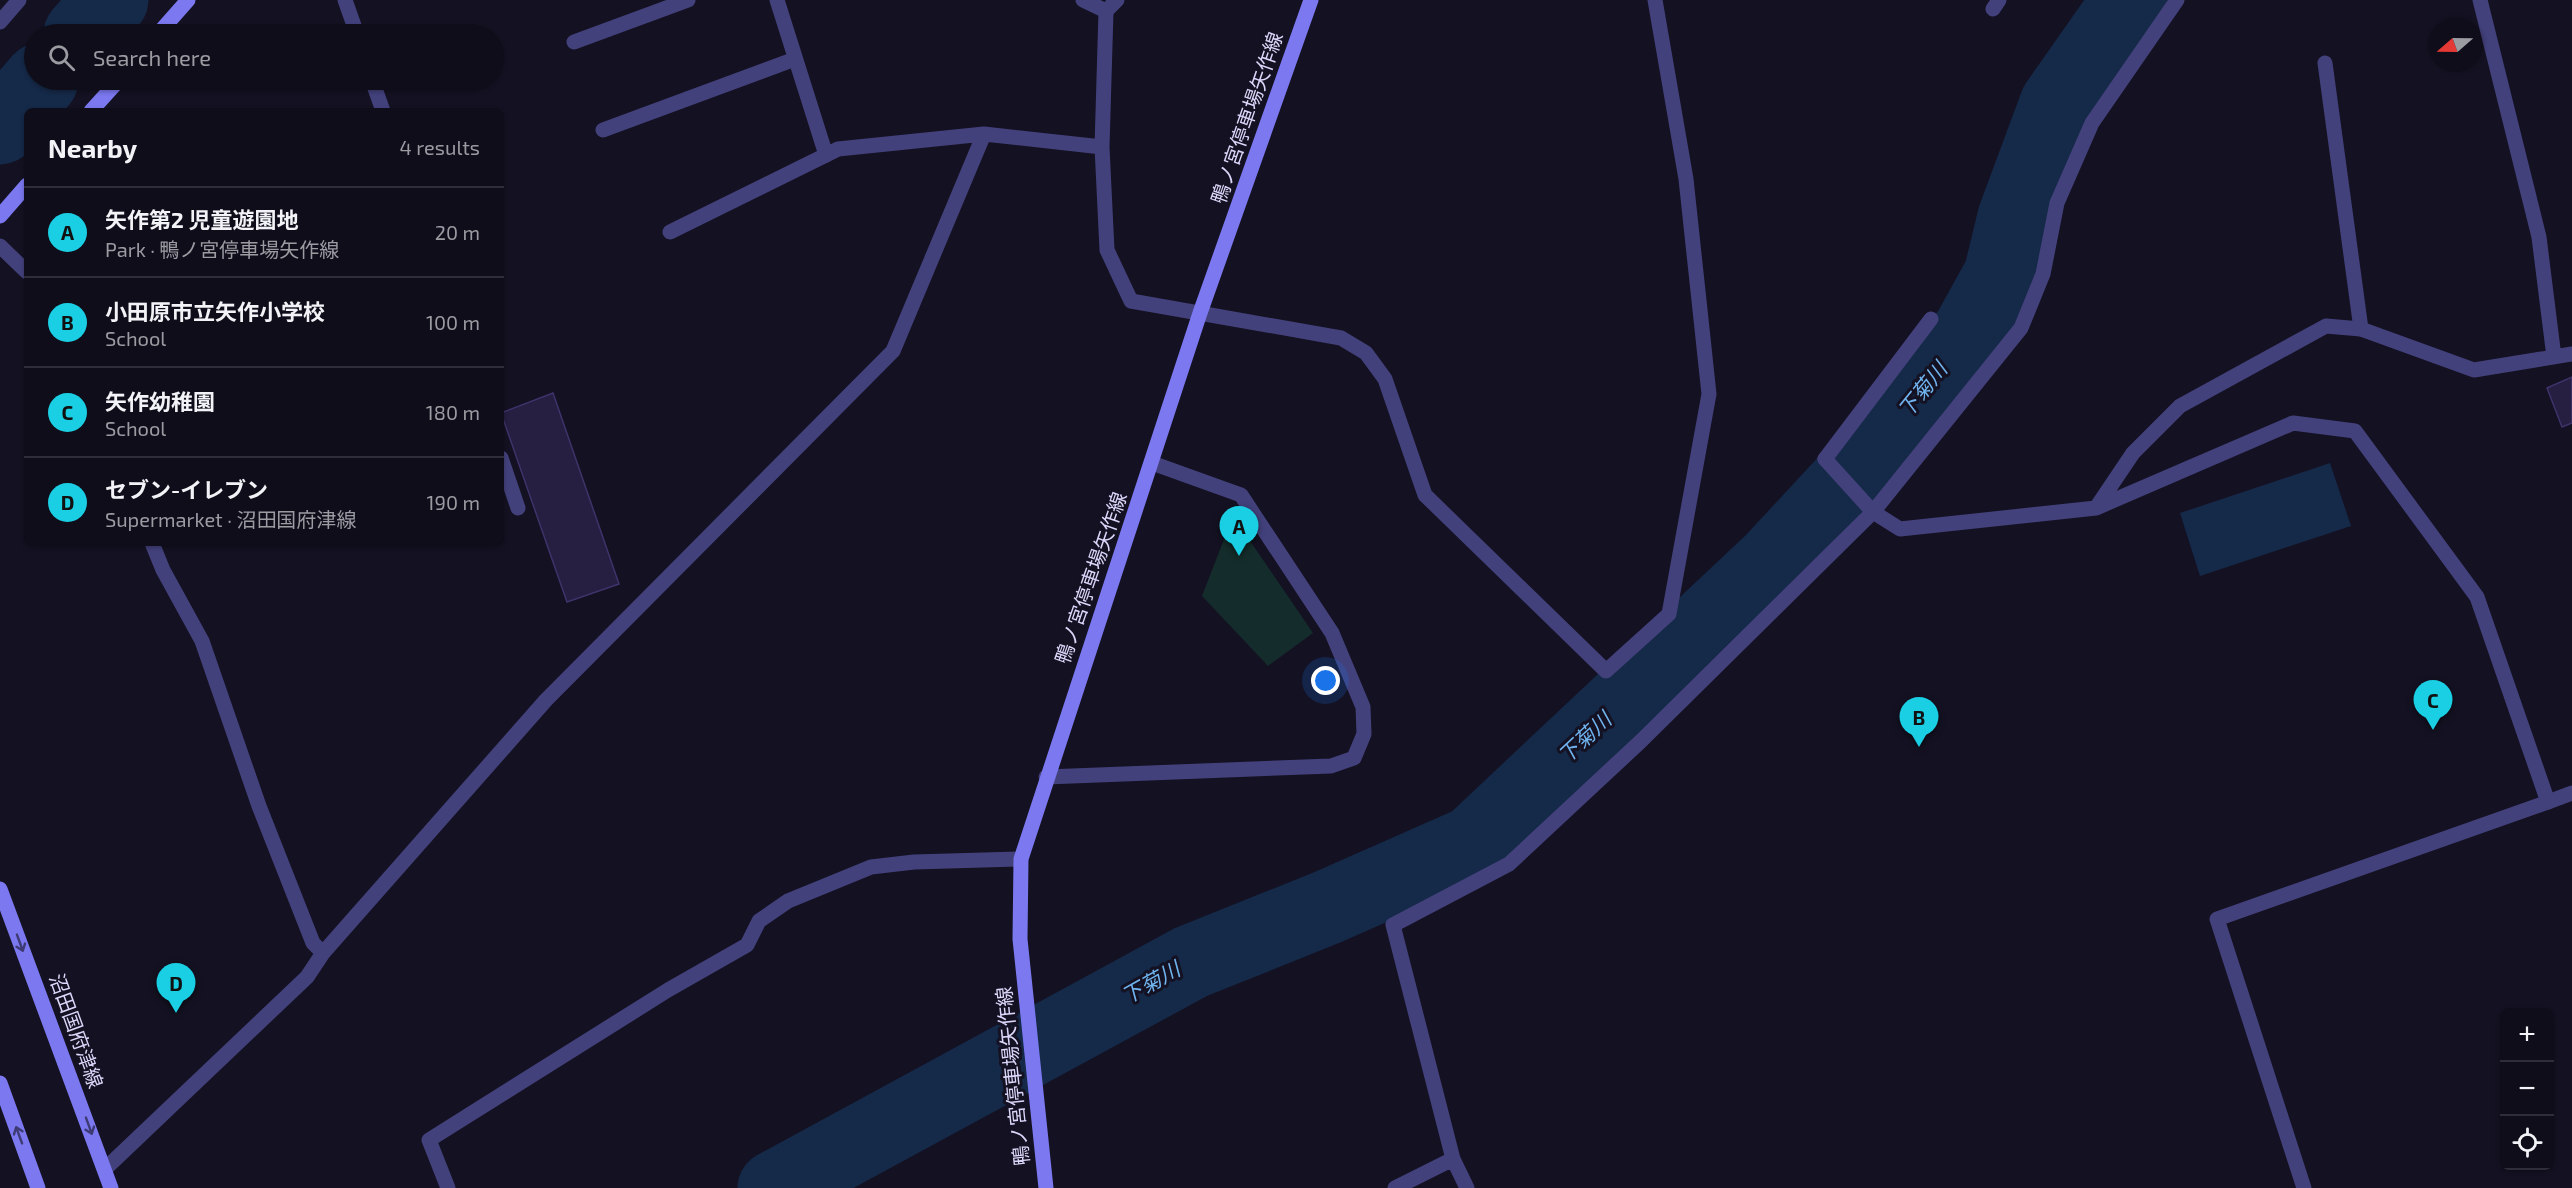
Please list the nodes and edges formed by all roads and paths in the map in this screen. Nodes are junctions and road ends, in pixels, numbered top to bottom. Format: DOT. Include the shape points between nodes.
graph roads {
  1 [pos="19,0"];
  2 [pos="188,0"];
  3 [pos="345,0"];
  4 [pos="688,0"];
  5 [pos="777,0"];
  6 [pos="1083,0"];
  7 [pos="1311,0"];
  8 [pos="1655,0"];
  9 [pos="2177,0"];
  10 [pos="2480,0"];
  11 [pos="1112,6"];
  12 [pos="0,22"];
  13 [pos="167,24"];
  14 [pos="353,24"];
  15 [pos="574,42"];
  16 [pos="795,59"];
  17 [pos="2325,63"];
  18 [pos="110,90"];
  19 [pos="376,90"];
  20 [pos="95,108"];
  21 [pos="382,108"];
  22 [pos="603,130"];
  23 [pos="984,134"];
  24 [pos="1102,147"];
  25 [pos="826,155"];
  26 [pos="24,188"];
  27 [pos="0,216"];
  28 [pos="670,232"];
  29 [pos="0,246"];
  30 [pos="24,269"];
  31 [pos="1200,313"];
  32 [pos="1931,319"];
  33 [pos="2361,329"];
  34 [pos="2572,354"];
  35 [pos="2554,357"];
  36 [pos="1152,463"];
  37 [pos="504,467"];
  38 [pos="518,508"];
  39 [pos="2096,508"];
  40 [pos="1873,512"];
  41 [pos="153,546"];
  42 [pos="1046,777"];
  43 [pos="2572,793"];
  44 [pos="2548,802"];
  45 [pos="1021,859"];
  46 [pos="0,889"];
  47 [pos="323,953"];
  48 [pos="0,1083"];
  49 [pos="1453,1159"];
  50 [pos="105,1169"];
  51 [pos="38,1188"];
  52 [pos="111,1188"];
  53 [pos="448,1188"];
  54 [pos="1046,1188"];
  55 [pos="1395,1188"];
  56 [pos="1467,1188"];
  57 [pos="2304,1188"];
  1 -- 12 [label="street"];
  2 -- 13 [label="main road"];
  3 -- 14 [label="street"];
  4 -- 15 [label="street"];
  5 -- 16 [label="street"];
  6 -- 11 [label="street"];
  7 -- 31 [label="main road, 鴨ノ宮停車場矢作線"];
  8 -- 31 [label="street" via="1686,179 1709,394 1669,614 1606,671 1425,495 1385,379 1366,353 1341,338"];
  9 -- 40 [label="street" via="2092,123 2057,203 2043,274 2021,328"];
  10 -- 35 [label="street" via="2539,237"];
  11 -- 24 [label="street"];
  16 -- 22 [label="street"];
  16 -- 25 [label="street"];
  17 -- 33 [label="street"];
  18 -- 20 [label="main road"];
  19 -- 21 [label="street"];
  23 -- 24 [label="street"];
  23 -- 25 [label="street" via="838,149"];
  23 -- 47 [label="street" via="893,351 546,700"];
  24 -- 31 [label="street" via="1107,250 1131,302"];
  25 -- 28 [label="street"];
  26 -- 27 [label="main road"];
  29 -- 30 [label="street"];
  31 -- 36 [label="main road, 鴨ノ宮停車場矢作線"];
  32 -- 40 [label="street" via="1825,459"];
  33 -- 35 [label="street" via="2474,370"];
  33 -- 39 [label="street" via="2326,326 2181,406 2133,453"];
  34 -- 35 [label="street"];
  36 -- 42 [label="main road, 鴨ノ宮停車場矢作線"];
  36 -- 42 [label="street" via="1241,495 1332,633 1363,707 1364,734 1354,758 1331,766"];
  37 -- 38 [label="street"];
  39 -- 40 [label="street" via="1900,529"];
  39 -- 44 [label="street" via="2293,423 2355,431 2477,597"];
  40 -- 49 [label="street" via="1641,741 1509,864 1393,925"];
  41 -- 47 [label="street" via="202,641 259,806 313,943"];
  42 -- 45 [label="main road, 鴨ノ宮停車場矢作線"];
  43 -- 44 [label="street"];
  44 -- 57 [label="street" via="2217,920"];
  45 -- 53 [label="street" via="871,867 788,901 759,921 747,945 429,1140"];
  45 -- 54 [label="main road, 鴨ノ宮停車場矢作線" via="1020,939"];
  46 -- 50 [label="main road, 沼田国府津線, one-way"];
  47 -- 50 [label="street" via="307,977"];
  51 -- 48 [label="main road, one-way"];
  49 -- 55 [label="street"];
  49 -- 56 [label="street"];
  50 -- 52 [label="main road, 沼田国府津線"];
}
